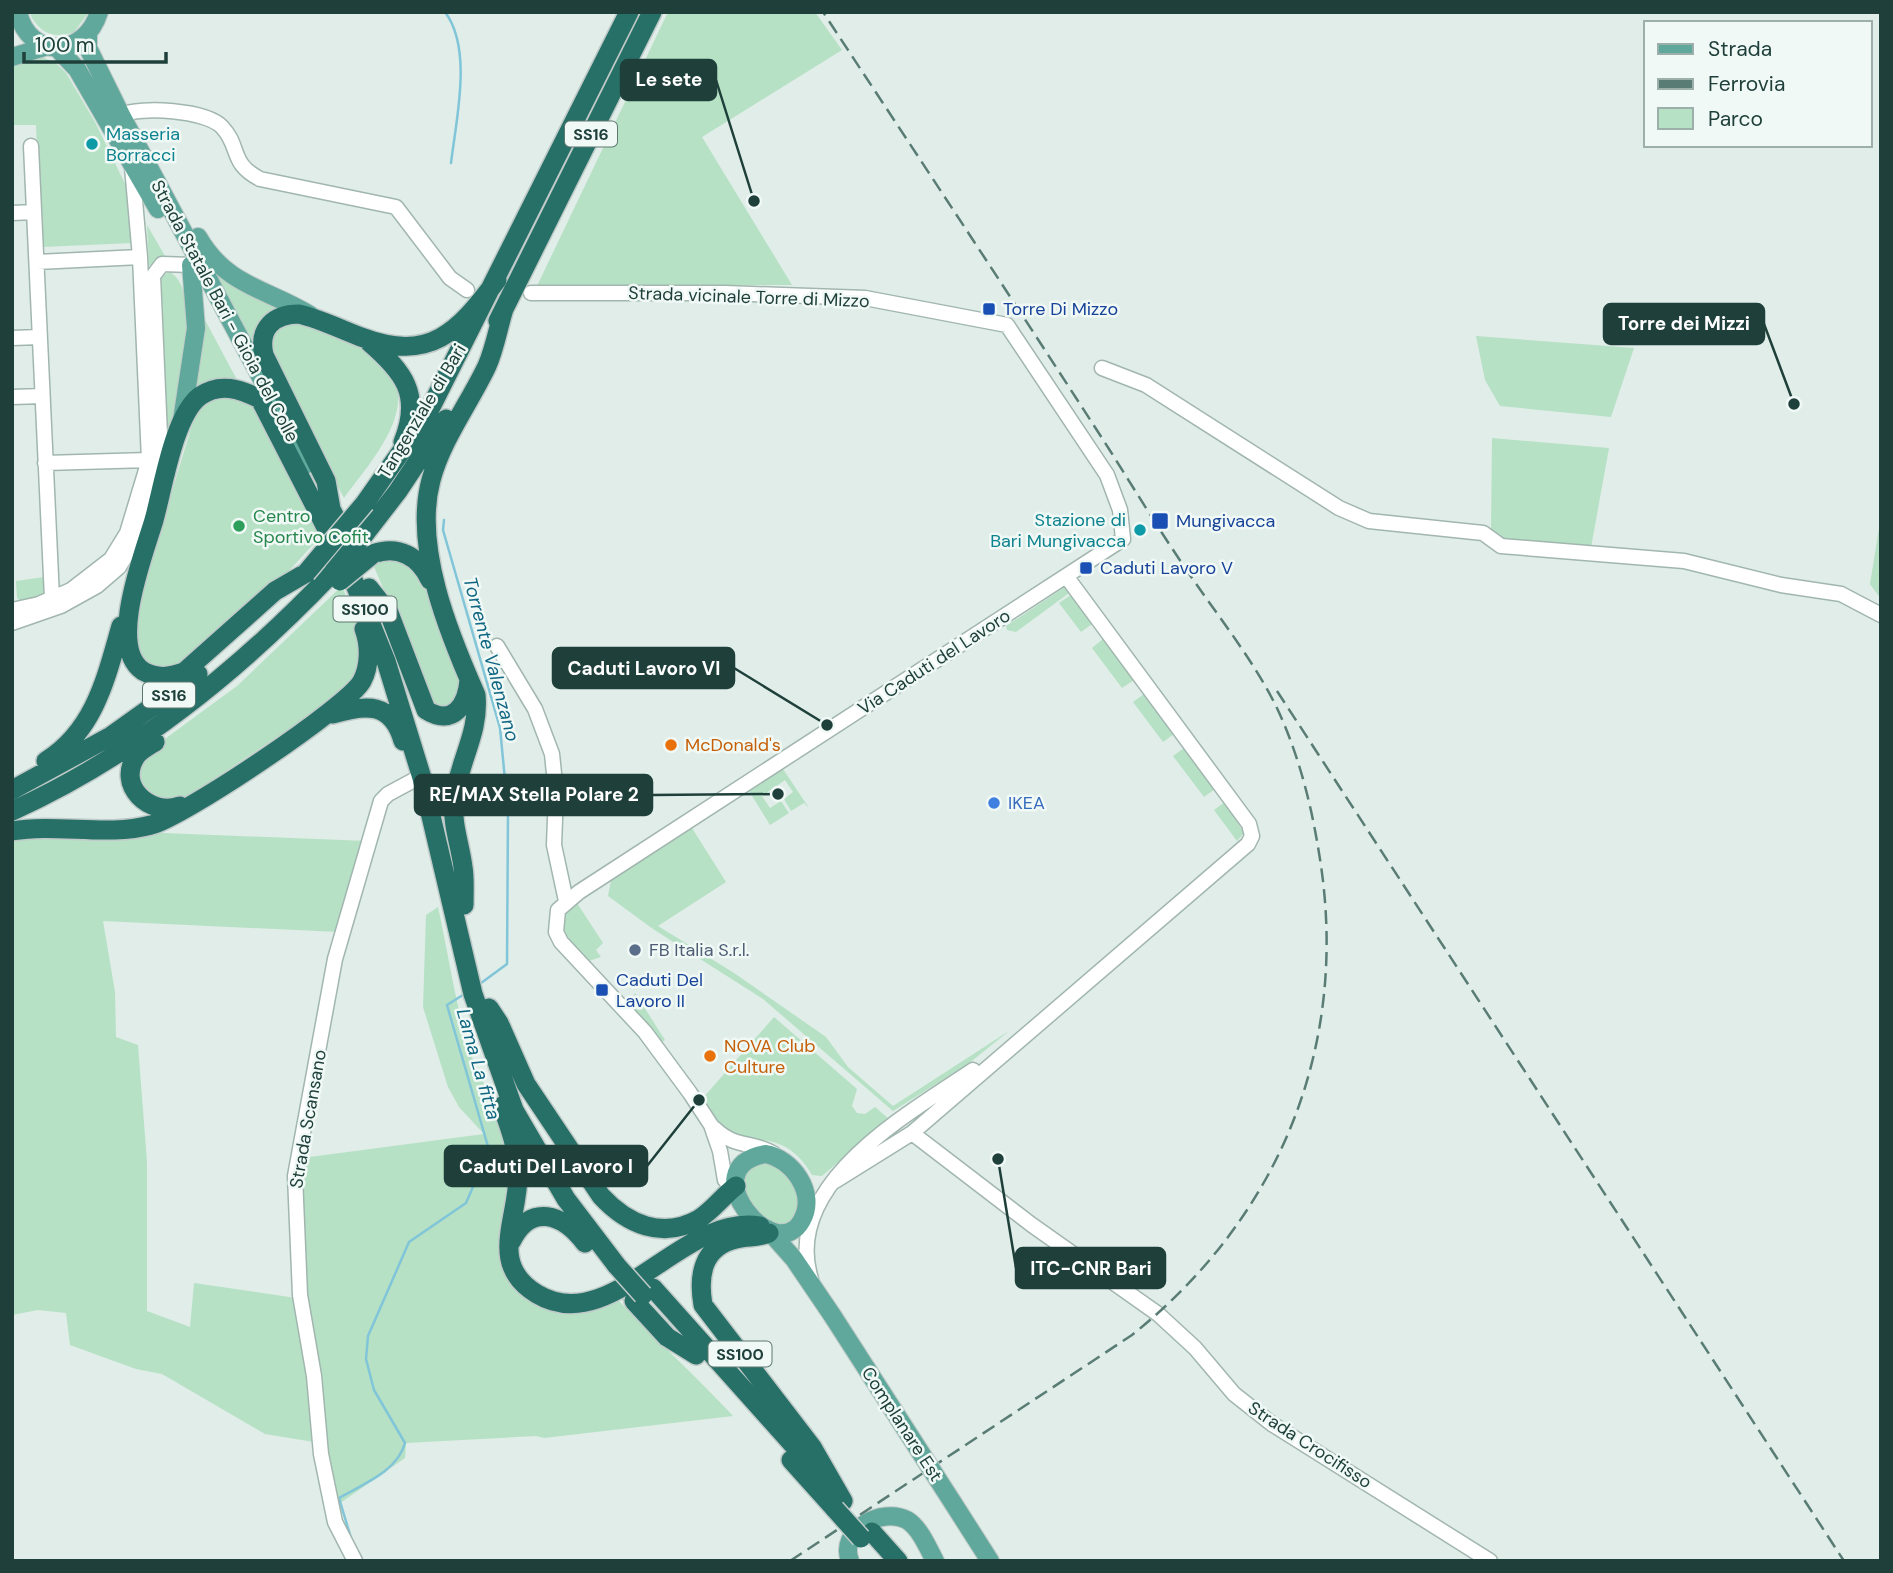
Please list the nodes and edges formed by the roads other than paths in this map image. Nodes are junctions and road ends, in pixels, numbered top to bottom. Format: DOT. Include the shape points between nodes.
graph roads {
  1 [pos="99,12"];
  2 [pos="629,12"];
  3 [pos="652,12"];
  4 [pos="18,13"];
  5 [pos="12,35"];
  6 [pos="88,35"];
  7 [pos="52,46"];
  8 [pos="12,57"];
  9 [pos="121,115"];
  10 [pos="31,146"];
  11 [pos="131,163"];
  12 [pos="150,170"];
  13 [pos="34,212"];
  14 [pos="12,213"];
  15 [pos="140,257"];
  16 [pos="37,262"];
  17 [pos="191,265"];
  18 [pos="496,280"];
  19 [pos="467,290"];
  20 [pos="531,293"];
  21 [pos="503,309"];
  22 [pos="315,318"];
  23 [pos="1007,325"];
  24 [pos="39,337"];
  25 [pos="361,337"];
  26 [pos="12,338"];
  27 [pos="1102,368"];
  28 [pos="42,396"];
  29 [pos="12,397"];
  30 [pos="260,399"];
  31 [pos="182,420"];
  32 [pos="149,460"];
  33 [pos="396,461"];
  34 [pos="45,463"];
  35 [pos="331,509"];
  36 [pos="306,573"];
  37 [pos="1066,576"];
  38 [pos="349,581"];
  39 [pos="133,596"];
  40 [pos="52,598"];
  41 [pos="441,603"];
  42 [pos="12,610"];
  43 [pos="1881,615"];
  44 [pos="12,623"];
  45 [pos="497,646"];
  46 [pos="469,679"];
  47 [pos="215,685"];
  48 [pos="328,715"];
  49 [pos="12,779"];
  50 [pos="414,780"];
  51 [pos="12,790"];
  52 [pos="204,796"];
  53 [pos="12,811"];
  54 [pos="12,831"];
  55 [pos="435,833"];
  56 [pos="566,901"];
  57 [pos="464,905"];
  58 [pos="483,1001"];
  59 [pos="1028,1033"];
  60 [pos="711,1125"];
  61 [pos="912,1133"];
  62 [pos="863,1150"];
  63 [pos="775,1155"];
  64 [pos="835,1181"];
  65 [pos="728,1188"];
  66 [pos="806,1207"];
  67 [pos="765,1229"];
  68 [pos="708,1233"];
  69 [pos="508,1249"];
  70 [pos="617,1265"];
  71 [pos="814,1287"];
  72 [pos="643,1295"];
  73 [pos="841,1504"];
  74 [pos="866,1535"];
  75 [pos="989,1560"];
  76 [pos="355,1561"];
  77 [pos="850,1561"];
  78 [pos="881,1561"];
  79 [pos="898,1561"];
  80 [pos="935,1561"];
  81 [pos="1490,1561"];
  1 -- 6 [label="main road"];
  2 -- 18 [label="highway, Tangenziale di Bari / SS16"];
  3 -- 21 [label="highway, Tangenziale di Bari / SS16"];
  4 -- 5 [label="main road"];
  4 -- 7 [label="main road, Strada Statale Bari - Gioia del Colle" via="29,34"];
  6 -- 7 [label="main road" via="68,46"];
  6 -- 9 [label="main road, Strada Statale Bari - Gioia del Colle / SS100" via="88,48"];
  7 -- 8 [label="main road"];
  7 -- 11 [label="main road, Strada Statale Bari - Gioia del Colle / SS100" via="76,69"];
  9 -- 12 [label="main road, Strada Statale Bari - Gioia del Colle / SS100"];
  9 -- 19 [label="street" via="134,109 153,109 210,120 226,133 244,171 260,179 396,207 450,278"];
  10 -- 13 [label="street"];
  11 -- 15 [label="street"];
  11 -- 17 [label="main road, Strada Statale Bari - Gioia del Colle / SS100"];
  12 -- 22 [label="main road" via="181,208 212,259 228,274"];
  12 -- 35 [label="main road, Strada Statale Bari - Gioia del Colle / SS100"];
  13 -- 14 [label="street"];
  13 -- 16 [label="street"];
  15 -- 16 [label="street"];
  15 -- 32 [label="street"];
  16 -- 24 [label="street"];
  17 -- 30 [label="main road, Strada Statale Bari - Gioia del Colle / SS100"];
  17 -- 31 [label="main road" via="196,328"];
  17 -- 44 [label="street" via="162,264 153,276 161,458 137,537 119,566 97,586 61,606"];
  18 -- 25 [label="highway" via="460,326 435,342 404,347"];
  18 -- 33 [label="highway, Tangenziale di Bari / SS16" via="427,415"];
  20 -- 23 [label="street, Strada vicinale Torre di Mizzo" via="866,299"];
  21 -- 38 [label="highway, Tangenziale di Bari / SS16, bridge" via="435,436 365,536"];
  21 -- 41 [label="highway" via="488,363 431,480 426,536"];
  22 -- 25 [label="highway"];
  22 -- 35 [label="highway, SS100" via="285,314 275,318 262,336 262,345 275,383 326,481"];
  23 -- 37 [label="street, Via Caduti del Lavoro" via="1107,475 1120,510 1123,539"];
  24 -- 26 [label="street"];
  24 -- 28 [label="street"];
  25 -- 33 [label="highway" via="392,362 410,394 406,435"];
  27 -- 43 [label="street" via="1146,385 1360,519 1473,531 1508,547 1684,561 1781,585 1841,594"];
  28 -- 29 [label="street"];
  28 -- 34 [label="street"];
  30 -- 31 [label="highway" via="240,389 221,387 194,402"];
  30 -- 38 [label="highway, SS100"];
  31 -- 39 [label="highway"];
  32 -- 34 [label="street"];
  32 -- 40 [label="street" via="127,533 111,559 90,578"];
  33 -- 36 [label="highway, Tangenziale di Bari / SS16, bridge"];
  34 -- 40 [label="street"];
  35 -- 38 [label="highway, SS100"];
  36 -- 39 [label="highway" via="275,591 209,652 172,677 151,675 133,662 127,632"];
  36 -- 51 [label="highway, Tangenziale di Bari / SS16" via="209,665 152,708"];
  37 -- 56 [label="street, Via Caduti del Lavoro"];
  37 -- 59 [label="street" via="1249,824 1252,836"];
  38 -- 41 [label="highway, bridge" via="373,554 397,551 418,561"];
  38 -- 46 [label="highway" via="388,613 426,710 445,716 456,712 468,696"];
  38 -- 47 [label="highway, Tangenziale di Bari / SS16" via="289,619"];
  38 -- 48 [label="highway" via="369,652 352,695"];
  38 -- 55 [label="highway, SS100" via="398,695"];
  38 -- 57 [label="highway, SS100" via="408,687"];
  39 -- 49 [label="highway" via="89,718 61,752"];
  40 -- 42 [label="street"];
  41 -- 46 [label="highway"];
  45 -- 56 [label="street" via="535,709 552,754 554,845"];
  46 -- 57 [label="highway" via="476,695 476,722 459,771 453,819 463,867"];
  47 -- 52 [label="highway" via="203,707 138,755 132,766 134,790 150,807 175,808"];
  47 -- 53 [label="highway, Tangenziale di Bari / SS16" via="128,748"];
  48 -- 50 [label="highway" via="366,706 390,716 399,727"];
  48 -- 52 [label="highway"];
  50 -- 55 [label="highway"];
  50 -- 76 [label="street, Strada Scansano" via="381,801 335,959 295,1176 300,1295 324,1477 335,1522"];
  52 -- 54 [label="highway" via="179,814 132,829"];
  55 -- 58 [label="highway, SS100" via="458,930"];
  56 -- 60 [label="street" via="555,921 561,942 645,1032"];
  57 -- 58 [label="highway, SS100"];
  58 -- 65 [label="highway, SS100" via="526,1084 615,1210 643,1226 673,1228 698,1219"];
  58 -- 69 [label="highway, SS100" via="478,1045 516,1149 517,1191"];
  58 -- 70 [label="highway, SS100" via="536,1124"];
  59 -- 61 [label="street"];
  59 -- 62 [label="street" via="902,1117"];
  60 -- 63 [label="street" via="732,1143"];
  60 -- 65 [label="street"];
  61 -- 64 [label="street"];
  61 -- 81 [label="street, Strada Crocifisso" via="1031,1225 1158,1314 1234,1394 1272,1424"];
  62 -- 64 [label="street"];
  62 -- 66 [label="street" via="831,1173"];
  63 -- 65 [label="main road" via="747,1158"];
  63 -- 66 [label="main road" via="794,1171"];
  64 -- 71 [label="street" via="817,1204 809,1227 805,1250"];
  65 -- 67 [label="main road"];
  65 -- 68 [label="highway" via="726,1212"];
  66 -- 67 [label="main road" via="794,1229 783,1233"];
  67 -- 68 [label="highway" via="738,1223"];
  67 -- 71 [label="main road, Complanare Est"];
  67 -- 73 [label="highway, SS100" via="761,1237 732,1240 713,1251 703,1265 699,1283 704,1305 812,1447"];
  68 -- 69 [label="highway" via="606,1295 582,1303 552,1300 526,1287 509,1262"];
  69 -- 70 [label="highway, SS100" via="528,1220 556,1218"];
  70 -- 72 [label="highway, SS100"];
  71 -- 75 [label="main road, Complanare Est, bridge"];
  72 -- 73 [label="highway, SS100"];
  72 -- 73 [label="highway, SS100" via="667,1337 696,1355"];
  73 -- 74 [label="highway, SS100"];
  74 -- 78 [label="highway, SS100"];
  74 -- 79 [label="highway, SS100"];
  77 -- 80 [label="main road" via="846,1550 852,1534 870,1522 894,1516 912,1524"];
}
